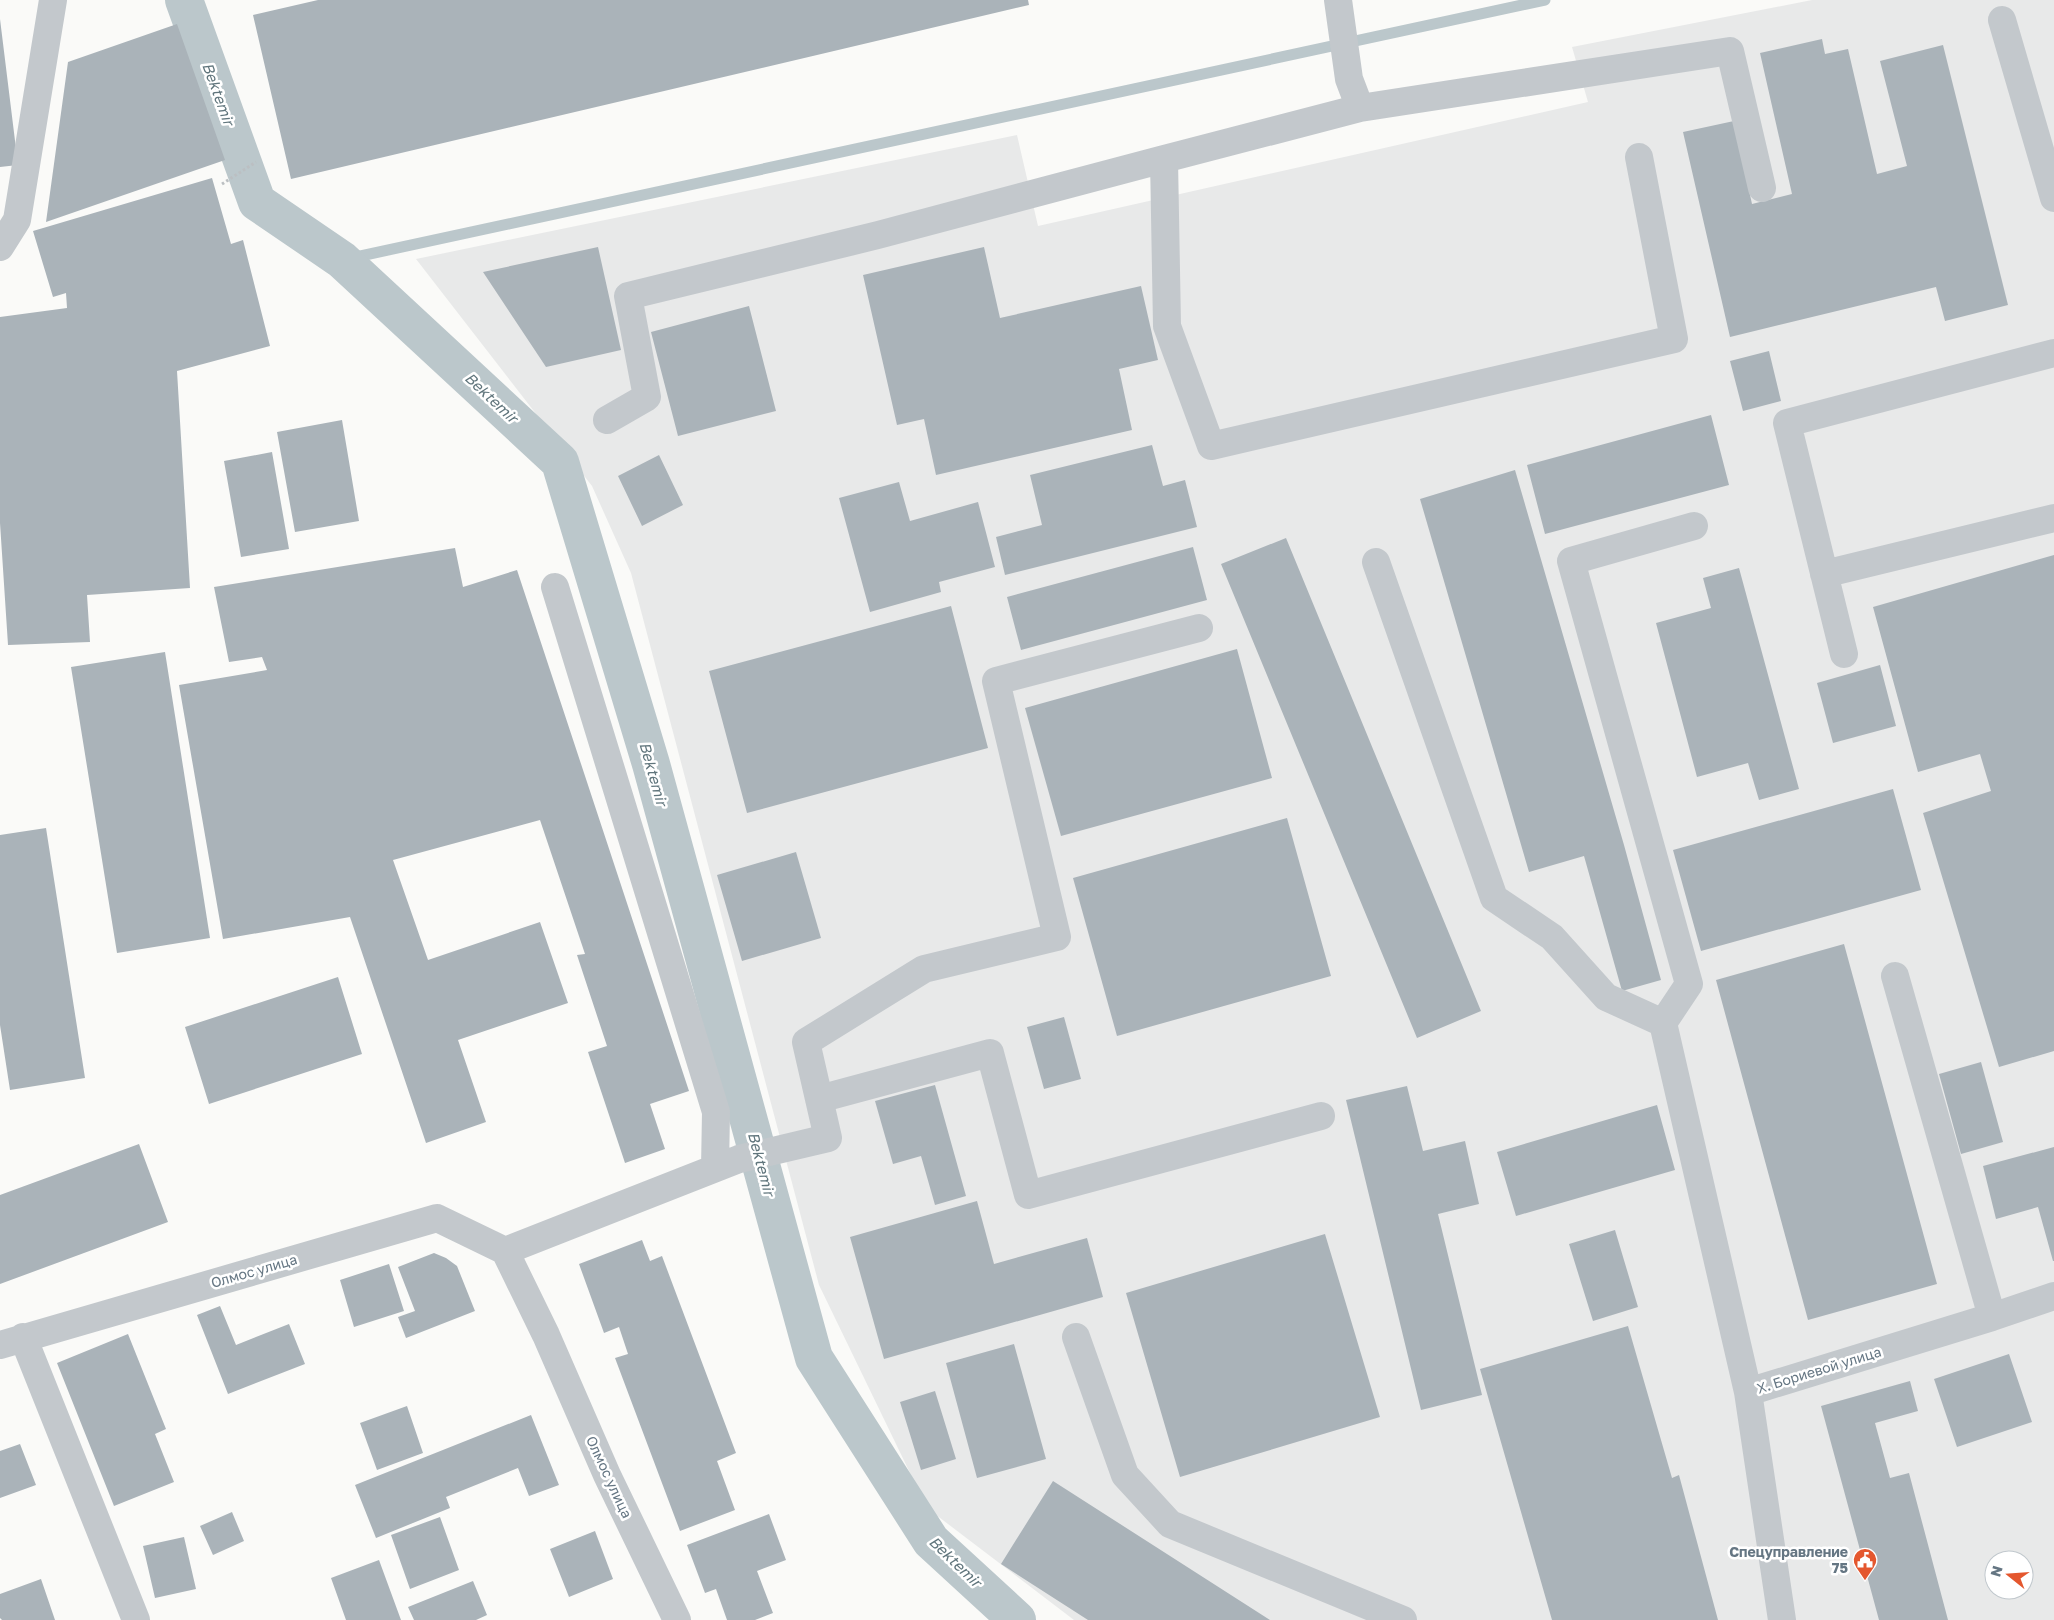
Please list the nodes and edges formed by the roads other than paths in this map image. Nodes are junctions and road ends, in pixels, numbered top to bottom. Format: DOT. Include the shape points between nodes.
graph roads {
  1 [pos="53,0"];
  2 [pos="1338,0"];
  3 [pos="2002,20"];
  4 [pos="1360,108"];
  5 [pos="1639,157"];
  6 [pos="1164,159"];
  7 [pos="1762,188"];
  8 [pos="2054,198"];
  9 [pos="0,248"];
  10 [pos="2054,352"];
  11 [pos="607,420"];
  12 [pos="2054,518"];
  13 [pos="1694,526"];
  14 [pos="1376,562"];
  15 [pos="1824,574"];
  16 [pos="555,586"];
  17 [pos="1199,628"];
  18 [pos="1844,654"];
  19 [pos="1895,976"];
  20 [pos="1663,1024"];
  21 [pos="819,1099"];
  22 [pos="1321,1116"];
  23 [pos="727,1164"];
  24 [pos="505,1251"];
  25 [pos="2054,1296"];
  26 [pos="1992,1317"];
  27 [pos="1076,1337"];
  28 [pos="12,1341"];
  29 [pos="1748,1392"];
  30 [pos="136,1620"];
  31 [pos="677,1620"];
  32 [pos="1403,1620"];
  33 [pos="1782,1620"];
  1 -- 9 [label="street" via="17,220"];
  2 -- 4 [label="street" via="1349,79"];
  3 -- 8 [label="street"];
  4 -- 6 [label="street"];
  4 -- 7 [label="street" via="1730,51"];
  5 -- 6 [label="street" via="1674,339 1211,446 1167,326"];
  6 -- 11 [label="street" via="878,236 628,296 647,398"];
  10 -- 15 [label="street" via="1787,422"];
  12 -- 15 [label="street"];
  13 -- 20 [label="street" via="1571,561 1689,984"];
  14 -- 20 [label="street" via="1494,898 1552,937 1606,996"];
  15 -- 18 [label="street"];
  16 -- 23 [label="street" via="716,1112"];
  17 -- 21 [label="street" via="996,681 1057,936 924,969 806,1042"];
  19 -- 26 [label="street"];
  20 -- 29 [label="street"];
  21 -- 22 [label="street" via="990,1053 1028,1195"];
  21 -- 23 [label="street" via="828,1138"];
  23 -- 24 [label="street"];
  24 -- 28 [label="street, Олмос улица" via="437,1218"];
  24 -- 31 [label="street, Олмос улица"];
  25 -- 26 [label="street, Х. Бориевой улица"];
  26 -- 29 [label="street, Х. Бориевой улица"];
  27 -- 32 [label="street" via="1124,1475 1170,1524"];
  28 -- 30 [label="street"];
  29 -- 33 [label="street, Х. Бориевой улица"];
}
